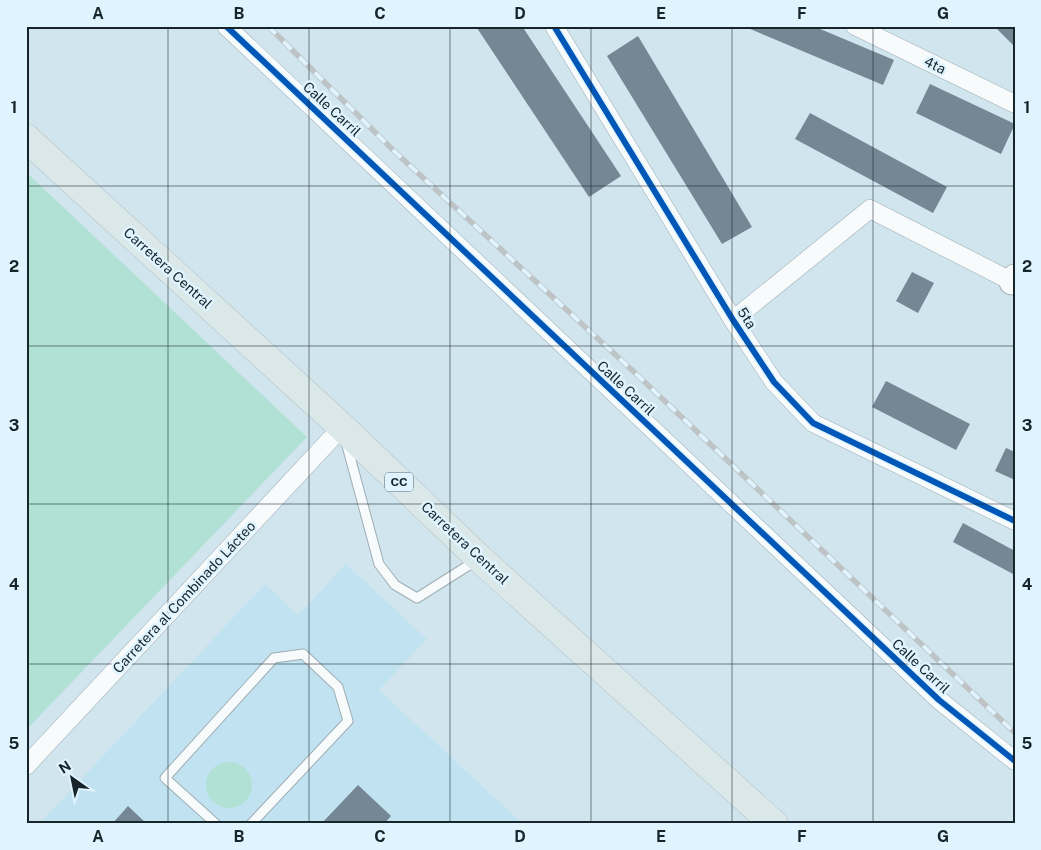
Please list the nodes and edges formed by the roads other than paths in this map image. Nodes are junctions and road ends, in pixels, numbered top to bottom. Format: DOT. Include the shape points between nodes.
graph roads {
  1 [pos="226,26"];
  2 [pos="554,26"];
  3 [pos="855,26"];
  4 [pos="1015,104"];
  5 [pos="26,138"];
  6 [pos="1014,280"];
  7 [pos="732,320"];
  8 [pos="342,428"];
  9 [pos="1015,521"];
  10 [pos="480,559"];
  11 [pos="1015,761"];
  12 [pos="26,766"];
  13 [pos="216,824"];
  14 [pos="251,824"];
  15 [pos="774,824"];
  1 -- 11 [label="street, Calle Carril" via="939,700"];
  2 -- 7 [label="street, 5ta"];
  3 -- 4 [label="street, 4ta"];
  5 -- 8 [label="main road, Carretera Central / CC"];
  6 -- 7 [label="street" via="870,209"];
  7 -- 9 [label="street, 5ta" via="774,382 812,423"];
  8 -- 10 [label="main road, Carretera Central / CC"];
  8 -- 10 [label="lane" via="379,564 395,585 417,598"];
  8 -- 12 [label="street, Carretera al Combinado Lácteo"];
  10 -- 15 [label="main road, Carretera Central / CC"];
  13 -- 14 [label="lane" via="164,778 274,658 303,654 338,687 348,721"];
}
